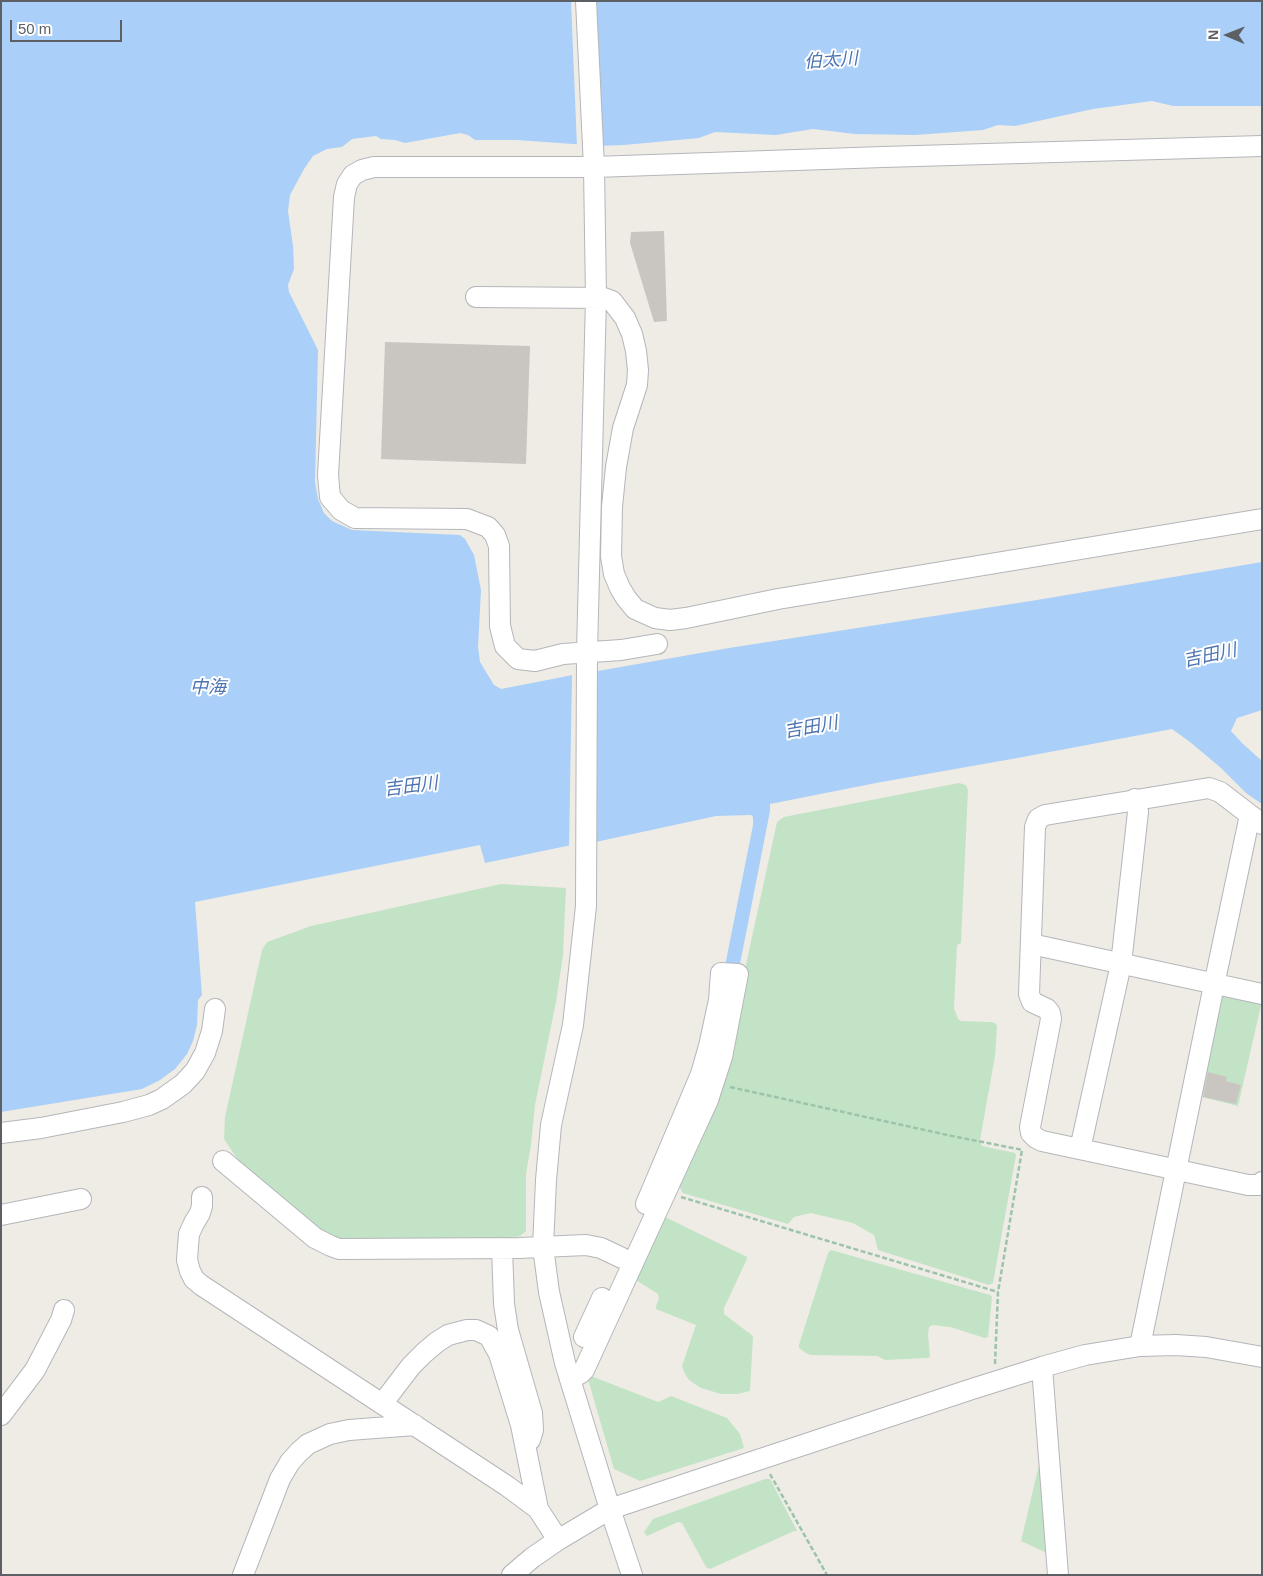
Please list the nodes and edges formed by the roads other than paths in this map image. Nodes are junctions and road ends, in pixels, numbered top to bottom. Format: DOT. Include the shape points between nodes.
graph roads {
  1 [pos="586,1"];
  2 [pos="1262,146"];
  3 [pos="594,167"];
  4 [pos="476,297"];
  5 [pos="596,298"];
  6 [pos="1262,519"];
  7 [pos="657,644"];
  8 [pos="588,659"];
  9 [pos="1135,799"];
  10 [pos="1256,820"];
  11 [pos="1031,944"];
  12 [pos="1121,964"];
  13 [pos="728,973"];
  14 [pos="1214,984"];
  15 [pos="1262,994"];
  16 [pos="725,1001"];
  17 [pos="215,1009"];
  18 [pos="1,1133"];
  19 [pos="1080,1149"];
  20 [pos="224,1161"];
  21 [pos="1176,1170"];
  22 [pos="1262,1182"];
  23 [pos="660,1190"];
  24 [pos="202,1197"];
  25 [pos="81,1199"];
  26 [pos="1,1215"];
  27 [pos="543,1247"];
  28 [pos="502,1248"];
  29 [pos="622,1258"];
  30 [pos="64,1310"];
  31 [pos="584,1337"];
  32 [pos="1140,1346"];
  33 [pos="1262,1357"];
  34 [pos="1042,1367"];
  35 [pos="570,1379"];
  36 [pos="382,1404"];
  37 [pos="1,1416"];
  38 [pos="415,1425"];
  39 [pos="526,1449"];
  40 [pos="538,1509"];
  41 [pos="610,1509"];
  42 [pos="558,1540"];
  43 [pos="242,1575"];
  44 [pos="512,1575"];
  45 [pos="632,1575"];
  46 [pos="1058,1575"];
  1 -- 3 [label="street"];
  2 -- 3 [label="street"];
  3 -- 5 [label="street"];
  3 -- 8 [label="street" via="374,167 353,175 344,197 328,476 330,497 341,510 355,518 467,519 488,527 499,546 500,626 505,646 518,659 528,662 564,654"];
  4 -- 5 [label="street"];
  5 -- 6 [label="street" via="612,301 625,318 632,334 638,370 616,467 611,543 614,574 635,609 655,618 686,618 778,599"];
  5 -- 8 [label="street"];
  7 -- 8 [label="street"];
  8 -- 27 [label="street" via="586,906 573,1025 551,1125"];
  9 -- 10 [label="street" via="1208,788 1217,790"];
  9 -- 11 [label="street" via="1045,815 1038,819"];
  9 -- 12 [label="street" via="1138,812"];
  10 -- 14 [label="street"];
  11 -- 12 [label="street"];
  11 -- 19 [label="street" via="1030,999 1047,1009 1051,1019 1031,1133 1042,1141"];
  12 -- 14 [label="street"];
  12 -- 19 [label="street"];
  13 -- 16 [label="street" via="738,974"];
  14 -- 15 [label="street"];
  14 -- 21 [label="street"];
  16 -- 23 [label="street"];
  16 -- 23 [label="street" via="722,1057 714,1083"];
  17 -- 18 [label="street" via="205,1053 195,1071 162,1099 123,1112"];
  19 -- 21 [label="street"];
  20 -- 28 [label="street" via="315,1238 331,1246 350,1250"];
  21 -- 22 [label="street" via="1248,1185"];
  21 -- 32 [label="street"];
  23 -- 29 [label="street"];
  23 -- 35 [label="street" via="584,1370"];
  24 -- 36 [label="street" via="188,1246 187,1260 194,1279"];
  25 -- 26 [label="street"];
  27 -- 28 [label="street"];
  27 -- 29 [label="street" via="594,1246"];
  27 -- 35 [label="street" via="549,1292"];
  28 -- 39 [label="street" via="508,1330 533,1422"];
  29 -- 31 [label="street"];
  30 -- 37 [label="street" via="36,1370"];
  32 -- 33 [label="street" via="1206,1346"];
  32 -- 34 [label="street"];
  34 -- 41 [label="street"];
  34 -- 46 [label="street"];
  35 -- 41 [label="street"];
  36 -- 38 [label="street"];
  36 -- 39 [label="street" via="424,1352 457,1332 476,1330 489,1336 499,1354"];
  38 -- 40 [label="street"];
  38 -- 43 [label="street" via="349,1430 308,1444 290,1462 280,1479"];
  39 -- 40 [label="street"];
  40 -- 42 [label="street"];
  41 -- 42 [label="street"];
  41 -- 45 [label="street"];
  42 -- 44 [label="street"];
}
